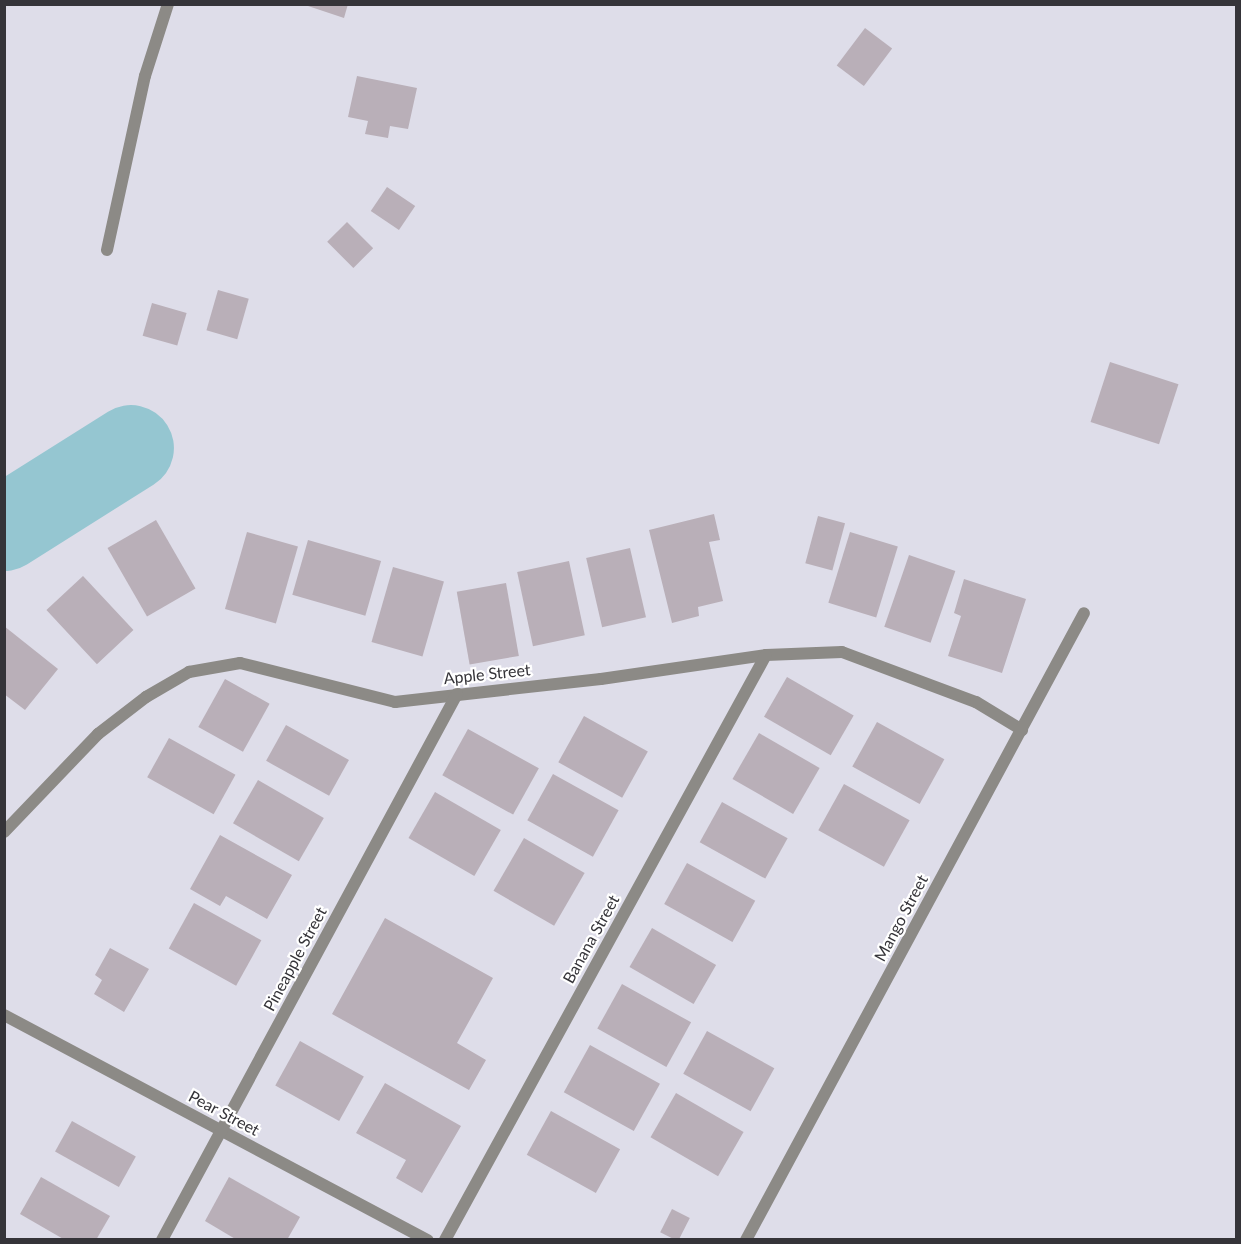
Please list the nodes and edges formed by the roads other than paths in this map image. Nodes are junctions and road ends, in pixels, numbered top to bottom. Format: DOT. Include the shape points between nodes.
graph roads {
  1 [pos="168,4"];
  2 [pos="107,250"];
  3 [pos="1084,613"];
  4 [pos="766,655"];
  5 [pos="457,694"];
  6 [pos="1022,729"];
  7 [pos="4,832"];
  8 [pos="4,1015"];
  9 [pos="221,1130"];
  10 [pos="162,1239"];
  11 [pos="428,1239"];
  12 [pos="445,1239"];
  13 [pos="746,1239"];
  1 -- 2 [label="street" via="145,76"];
  3 -- 6 [label="street, Mango Street"];
  4 -- 5 [label="street, Apple Street" via="601,679"];
  4 -- 6 [label="street, Apple Street" via="842,652 976,702"];
  4 -- 12 [label="street, Banana Street"];
  5 -- 7 [label="street, Apple Street" via="395,702 240,663 189,672 146,697 98,734"];
  5 -- 9 [label="street, Pineapple Street"];
  6 -- 13 [label="street, Mango Street"];
  8 -- 9 [label="street, Pear Street"];
  9 -- 10 [label="street, Pineapple Street"];
  9 -- 11 [label="street, Pear Street"];
}
